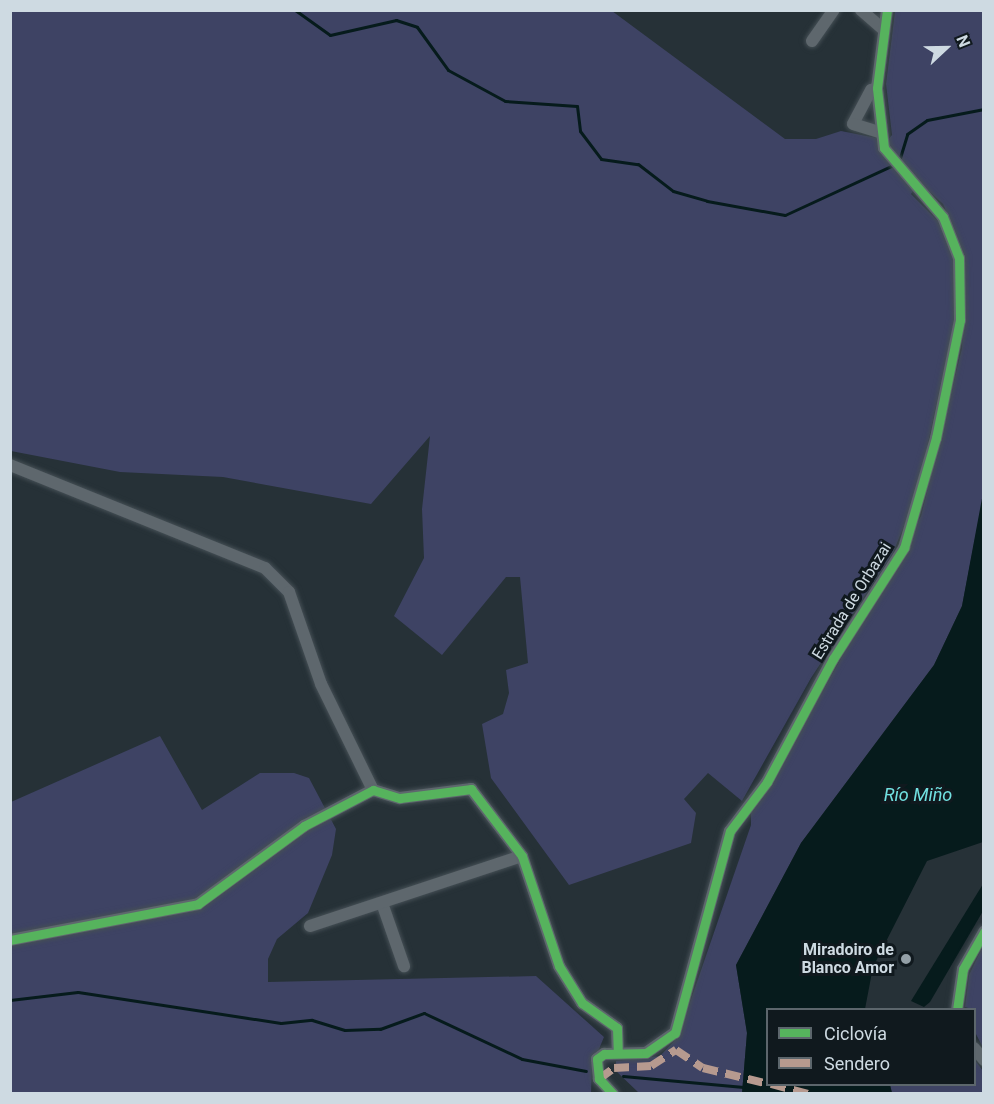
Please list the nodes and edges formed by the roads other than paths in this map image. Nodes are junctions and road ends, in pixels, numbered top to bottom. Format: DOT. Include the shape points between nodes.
graph roads {
  1 [pos="834,10"];
  2 [pos="861,10"];
  3 [pos="887,10"];
  4 [pos="884,30"];
  5 [pos="812,41"];
  6 [pos="878,88"];
  7 [pos="880,132"];
  8 [pos="10,465"];
  9 [pos="373,790"];
  10 [pos="522,856"];
  11 [pos="382,903"];
  12 [pos="310,926"];
  13 [pos="984,932"];
  14 [pos="10,940"];
  15 [pos="404,966"];
  16 [pos="957,1008"];
  17 [pos="618,1053"];
  18 [pos="613,1094"];
  1 -- 5 [label="street"];
  2 -- 4 [label="street"];
  3 -- 4 [label="street, Estrada de Orbazai"];
  4 -- 6 [label="street, Estrada de Orbazai"];
  6 -- 7 [label="street, Estrada de Orbazai"];
  6 -- 7 [label="street" via="872,90 853,124"];
  7 -- 17 [label="street, Estrada de Orbazai" via="884,148 953,235 960,320 936,438 904,548 828,668 767,782 730,831 675,1034 646,1053"];
  8 -- 9 [label="street" via="265,568 290,592 321,684"];
  9 -- 10 [label="street" via="400,798 471,789"];
  9 -- 14 [label="street" via="304,826 198,904"];
  10 -- 11 [label="street"];
  10 -- 17 [label="street" via="560,966 582,1003 617,1028"];
  11 -- 12 [label="street"];
  11 -- 15 [label="street"];
  13 -- 16 [label="street" via="961,976"];
  17 -- 18 [label="street" via="597,1059 599,1077"];
}
